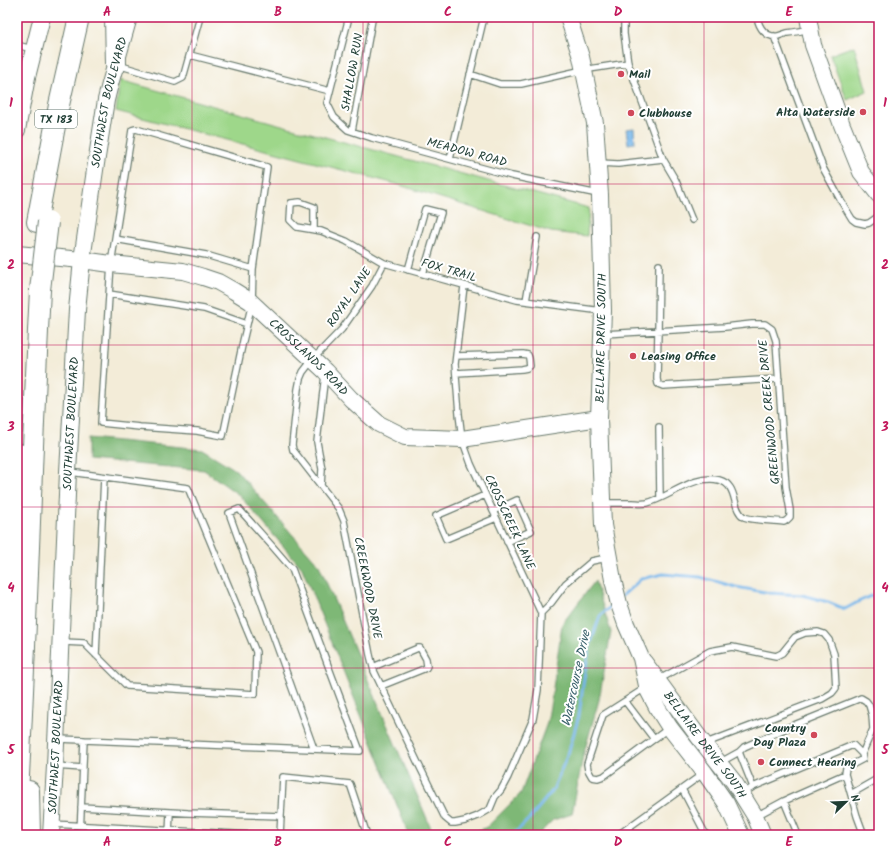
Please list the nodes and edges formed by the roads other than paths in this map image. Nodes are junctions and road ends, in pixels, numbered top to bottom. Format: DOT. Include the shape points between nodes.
graph roads {
  1 [pos="42,17"];
  2 [pos="79,17"];
  3 [pos="90,17"];
  4 [pos="115,17"];
  5 [pos="129,17"];
  6 [pos="200,17"];
  7 [pos="349,17"];
  8 [pos="374,17"];
  9 [pos="484,17"];
  10 [pos="568,17"];
  11 [pos="624,17"];
  12 [pos="757,17"];
  13 [pos="809,23"];
  14 [pos="774,36"];
  15 [pos="17,45"];
  16 [pos="34,50"];
  17 [pos="190,54"];
  18 [pos="628,63"];
  19 [pos="116,64"];
  20 [pos="583,70"];
  21 [pos="470,74"];
  22 [pos="330,91"];
  23 [pos="18,120"];
  24 [pos="352,131"];
  25 [pos="450,159"];
  26 [pos="663,159"];
  27 [pos="598,163"];
  28 [pos="600,195"];
  29 [pos="879,195"];
  30 [pos="879,216"];
  31 [pos="692,220"];
  32 [pos="42,222"];
  33 [pos="314,230"];
  34 [pos="537,237"];
  35 [pos="115,239"];
  36 [pos="17,254"];
  37 [pos="82,260"];
  38 [pos="384,263"];
  39 [pos="111,264"];
  40 [pos="659,265"];
  41 [pos="253,269"];
  42 [pos="408,270"];
  43 [pos="423,274"];
  44 [pos="464,286"];
  45 [pos="35,290"];
  46 [pos="109,294"];
  47 [pos="526,301"];
  48 [pos="252,303"];
  49 [pos="602,311"];
  50 [pos="246,324"];
  51 [pos="658,331"];
  52 [pos="602,334"];
  53 [pos="456,356"];
  54 [pos="313,359"];
  55 [pos="325,371"];
  56 [pos="456,373"];
  57 [pos="779,378"];
  58 [pos="599,418"];
  59 [pos="659,427"];
  60 [pos="462,439"];
  61 [pos="68,472"];
  62 [pos="104,477"];
  63 [pos="321,486"];
  64 [pos="17,488"];
  65 [pos="485,494"];
  66 [pos="660,498"];
  67 [pos="603,503"];
  68 [pos="493,511"];
  69 [pos="496,518"];
  70 [pos="507,542"];
  71 [pos="609,558"];
  72 [pos="541,613"];
  73 [pos="60,642"];
  74 [pos="96,655"];
  75 [pos="373,667"];
  76 [pos="652,684"];
  77 [pos="381,686"];
  78 [pos="625,701"];
  79 [pos="23,703"];
  80 [pos="670,728"];
  81 [pos="56,739"];
  82 [pos="654,739"];
  83 [pos="84,740"];
  84 [pos="704,744"];
  85 [pos="314,749"];
  86 [pos="739,752"];
  87 [pos="862,754"];
  88 [pos="719,764"];
  89 [pos="55,766"];
  90 [pos="83,768"];
  91 [pos="705,773"];
  92 [pos="845,774"];
  93 [pos="879,778"];
  94 [pos="682,789"];
  95 [pos="747,791"];
  96 [pos="851,794"];
  97 [pos="784,801"];
  98 [pos="81,807"];
  99 [pos="17,812"];
  100 [pos="170,812"];
  101 [pos="281,816"];
  102 [pos="755,816"];
  103 [pos="451,823"];
  104 [pos="81,826"];
  105 [pos="51,830"];
  106 [pos="169,833"];
  107 [pos="30,835"];
  108 [pos="80,835"];
  109 [pos="254,835"];
  110 [pos="280,835"];
  111 [pos="367,835"];
  112 [pos="566,835"];
  113 [pos="575,835"];
  114 [pos="618,835"];
  115 [pos="706,835"];
  116 [pos="741,835"];
  117 [pos="763,835"];
  118 [pos="798,835"];
  119 [pos="864,835"];
  1 -- 16 [label="street"];
  2 -- 32 [label="highway, TX 183" via="59,104"];
  3 -- 32 [label="highway, TX 183"];
  4 -- 19 [label="highway"];
  5 -- 19 [label="street, SOUTHWEST BOULEVARD"];
  6 -- 17 [label="lane"];
  7 -- 22 [label="lane"];
  8 -- 24 [label="lane, SHALLOW RUN"];
  9 -- 21 [label="lane"];
  10 -- 20 [label="street, BELLAIRE DRIVE SOUTH"];
  11 -- 18 [label="lane"];
  12 -- 14 [label="lane" via="761,29"];
  13 -- 14 [label="lane"];
  13 -- 29 [label="street" via="813,45 861,172"];
  14 -- 30 [label="lane" via="823,168 841,201 856,222 869,223"];
  15 -- 16 [label="lane"];
  16 -- 23 [label="street"];
  17 -- 19 [label="lane" via="183,78 175,82"];
  17 -- 22 [label="lane"];
  18 -- 20 [label="lane"];
  18 -- 26 [label="lane"];
  19 -- 37 [label="street, SOUTHWEST BOULEVARD" via="102,122"];
  20 -- 21 [label="lane" via="521,84 500,84"];
  20 -- 27 [label="street, BELLAIRE DRIVE SOUTH" via="595,123"];
  21 -- 25 [label="lane"];
  22 -- 24 [label="lane, MEADOW ROAD" via="328,103 334,117"];
  24 -- 25 [label="lane, MEADOW ROAD"];
  25 -- 28 [label="lane, MEADOW ROAD" via="512,176"];
  26 -- 27 [label="lane" via="618,164"];
  26 -- 31 [label="lane" via="676,181"];
  27 -- 28 [label="street, BELLAIRE DRIVE SOUTH"];
  28 -- 49 [label="street, BELLAIRE DRIVE SOUTH"];
  32 -- 45 [label="highway, TX 183, bridge"];
  33 -- 33 [label="lane, FOX TRAIL" via="298,227 290,220 291,203 300,202 314,207"];
  33 -- 38 [label="lane, FOX TRAIL" via="346,241"];
  34 -- 47 [label="lane"];
  35 -- 39 [label="lane"];
  35 -- 41 [label="lane" via="206,255"];
  35 -- 41 [label="lane" via="132,130 136,129 267,167"];
  36 -- 37 [label="street, CROSSLANDS ROAD"];
  37 -- 39 [label="street, CROSSLANDS ROAD"];
  37 -- 61 [label="street, SOUTHWEST BOULEVARD"];
  38 -- 42 [label="lane, FOX TRAIL"];
  38 -- 54 [label="lane, ROYAL LANE" via="372,286 342,329"];
  39 -- 46 [label="lane"];
  39 -- 48 [label="street, CROSSLANDS ROAD" via="183,271 218,282"];
  40 -- 51 [label="lane"];
  41 -- 48 [label="lane"];
  42 -- 43 [label="lane, FOX TRAIL"];
  42 -- 43 [label="lane" via="425,209 441,213"];
  43 -- 44 [label="lane, FOX TRAIL"];
  44 -- 47 [label="lane, FOX TRAIL"];
  44 -- 53 [label="lane, CROSSCREEK LANE"];
  45 -- 64 [label="highway, TX 183"];
  45 -- 79 [label="highway, TX 183" via="34,403"];
  46 -- 50 [label="lane" via="204,309"];
  46 -- 50 [label="lane" via="101,423 197,431 223,436"];
  47 -- 49 [label="lane, FOX TRAIL"];
  48 -- 50 [label="lane"];
  48 -- 54 [label="street, CROSSLANDS ROAD"];
  49 -- 52 [label="street, BELLAIRE DRIVE SOUTH"];
  51 -- 52 [label="lane, GREENWOOD CREEK DRIVE"];
  51 -- 57 [label="lane, GREENWOOD CREEK DRIVE" via="765,324 772,329 776,341"];
  51 -- 57 [label="lane" via="657,380 662,386"];
  52 -- 58 [label="street, BELLAIRE DRIVE SOUTH"];
  53 -- 56 [label="lane, CROSSCREEK LANE"];
  53 -- 56 [label="lane" via="523,354 528,355 530,366 522,369"];
  54 -- 55 [label="street, CROSSLANDS ROAD"];
  54 -- 63 [label="lane, CREEKWOOD DRIVE" via="300,379 292,445 293,450"];
  55 -- 60 [label="street, CROSSLANDS ROAD" via="350,399 379,424 398,434 405,437"];
  55 -- 63 [label="lane" via="317,442 322,469"];
  56 -- 60 [label="lane, CROSSCREEK LANE"];
  57 -- 66 [label="lane, GREENWOOD CREEK DRIVE" via="790,517 784,522 744,516 737,509 732,491 720,480 698,481"];
  58 -- 60 [label="street, CROSSLANDS ROAD"];
  58 -- 67 [label="street, BELLAIRE DRIVE SOUTH"];
  59 -- 66 [label="lane"];
  60 -- 65 [label="lane, CROSSCREEK LANE"];
  61 -- 62 [label="lane"];
  61 -- 73 [label="street, SOUTHWEST BOULEVARD"];
  62 -- 74 [label="lane"];
  62 -- 74 [label="lane" via="188,488 256,652 255,694 127,686"];
  63 -- 75 [label="lane, CREEKWOOD DRIVE" via="344,522"];
  65 -- 68 [label="lane, CROSSCREEK LANE"];
  65 -- 69 [label="lane" via="436,516 446,539"];
  66 -- 67 [label="lane" via="646,503"];
  67 -- 71 [label="street, BELLAIRE DRIVE SOUTH" via="603,525"];
  68 -- 69 [label="lane, CROSSCREEK LANE"];
  68 -- 70 [label="lane" via="517,500 531,531"];
  69 -- 70 [label="lane, CROSSCREEK LANE"];
  70 -- 72 [label="lane, CROSSCREEK LANE"];
  71 -- 72 [label="lane" via="592,562 566,582"];
  71 -- 76 [label="street, BELLAIRE DRIVE SOUTH" via="619,604"];
  72 -- 103 [label="lane, CROSSCREEK LANE" via="538,690 533,719 508,777 490,809 478,816"];
  73 -- 74 [label="lane" via="84,643"];
  73 -- 81 [label="street, SOUTHWEST BOULEVARD"];
  75 -- 77 [label="lane, CREEKWOOD DRIVE"];
  75 -- 77 [label="lane" via="418,648 426,659 426,668"];
  76 -- 78 [label="lane"];
  76 -- 80 [label="street, BELLAIRE DRIVE SOUTH" via="658,709"];
  76 -- 84 [label="street, BELLAIRE DRIVE SOUTH"];
  76 -- 84 [label="lane" via="710,652 732,647 776,656 782,654 795,637 805,633 824,634 834,654 836,688 832,693"];
  77 -- 103 [label="lane, CREEKWOOD DRIVE" via="445,818"];
  78 -- 82 [label="lane"];
  78 -- 82 [label="lane" via="603,715 587,764 592,777 604,776"];
  79 -- 99 [label="highway, TX 183"];
  79 -- 107 [label="highway" via="28,725"];
  80 -- 82 [label="lane"];
  80 -- 91 [label="street, BELLAIRE DRIVE SOUTH"];
  81 -- 83 [label="lane"];
  81 -- 89 [label="street, SOUTHWEST BOULEVARD"];
  83 -- 85 [label="lane"];
  83 -- 90 [label="lane"];
  84 -- 88 [label="street, BELLAIRE DRIVE SOUTH"];
  85 -- 85 [label="lane" via="360,751 292,569 239,509 229,513"];
  86 -- 87 [label="lane" via="744,747 789,727 861,698 869,704 873,729"];
  86 -- 88 [label="lane"];
  86 -- 95 [label="lane"];
  87 -- 92 [label="lane" via="863,759 846,768"];
  87 -- 95 [label="lane" via="853,745"];
  88 -- 95 [label="street, BELLAIRE DRIVE SOUTH" via="734,782"];
  89 -- 90 [label="lane"];
  89 -- 105 [label="street, SOUTHWEST BOULEVARD"];
  90 -- 98 [label="lane"];
  91 -- 94 [label="lane"];
  91 -- 116 [label="street, BELLAIRE DRIVE SOUTH" via="726,803"];
  92 -- 96 [label="lane"];
  92 -- 97 [label="lane"];
  93 -- 96 [label="lane"];
  94 -- 114 [label="lane"];
  94 -- 115 [label="lane"];
  95 -- 102 [label="street, BELLAIRE DRIVE SOUTH"];
  96 -- 119 [label="lane"];
  97 -- 102 [label="lane"];
  97 -- 118 [label="lane"];
  98 -- 100 [label="lane"];
  98 -- 104 [label="lane"];
  100 -- 101 [label="lane"];
  100 -- 106 [label="lane"];
  101 -- 110 [label="lane"];
  101 -- 111 [label="lane" via="283,777 350,784"];
  102 -- 117 [label="street, BELLAIRE DRIVE SOUTH"];
  104 -- 105 [label="lane"];
  104 -- 106 [label="lane"];
  104 -- 108 [label="lane"];
  106 -- 109 [label="lane"];
  112 -- 113 [label="lane"];
}
